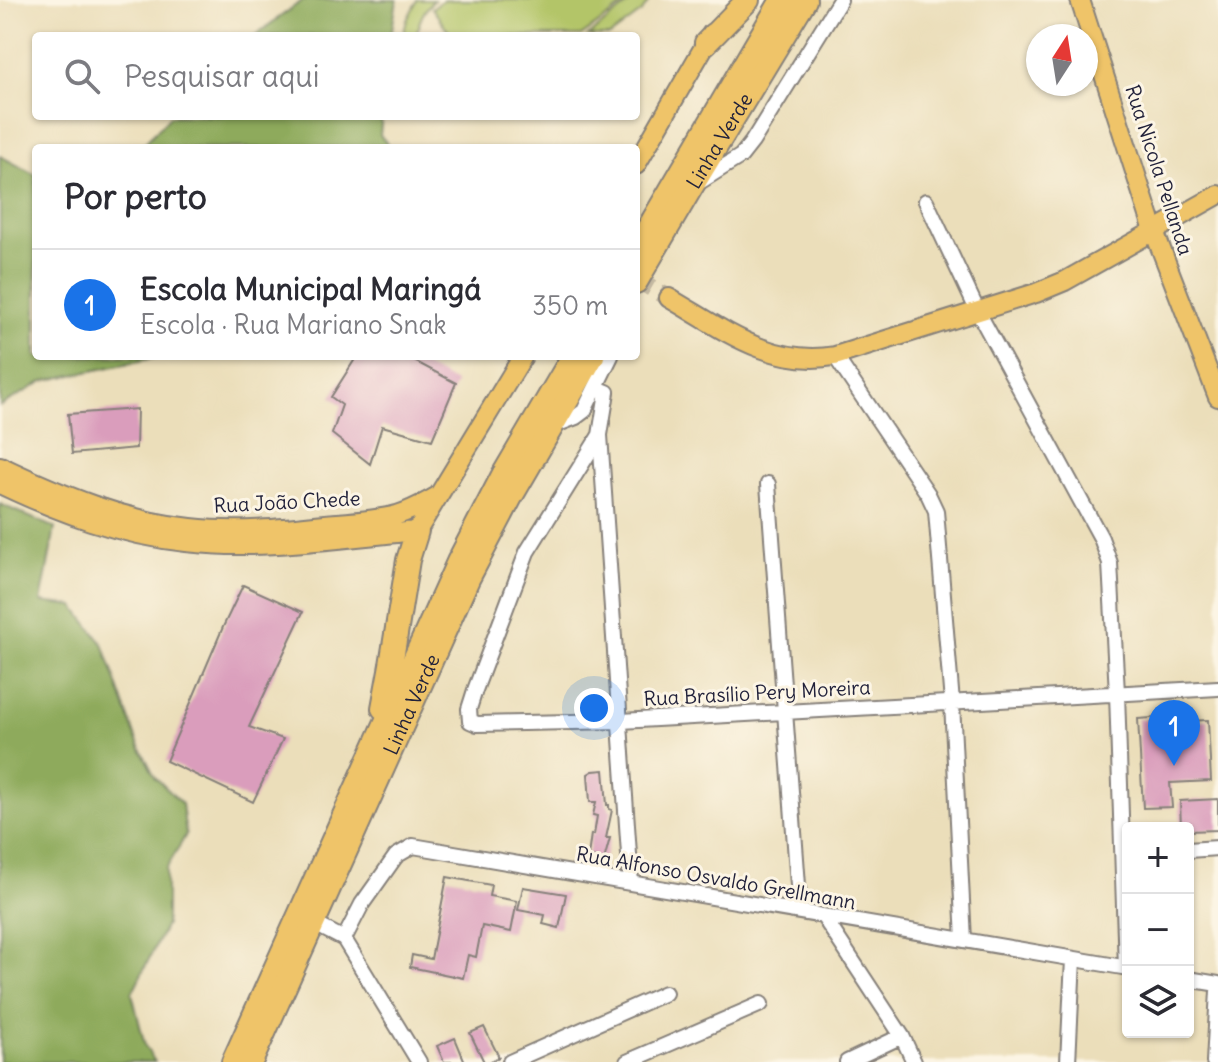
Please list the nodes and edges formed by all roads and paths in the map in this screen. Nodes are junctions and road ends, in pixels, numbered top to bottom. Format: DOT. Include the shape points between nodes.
graph roads {
  1 [pos="733,0"];
  2 [pos="748,0"];
  3 [pos="782,0"];
  4 [pos="805,0"];
  5 [pos="840,0"];
  6 [pos="1080,0"];
  7 [pos="706,43"];
  8 [pos="640,158"];
  9 [pos="691,188"];
  10 [pos="1218,195"];
  11 [pos="926,201"];
  12 [pos="1154,231"];
  13 [pos="640,242"];
  14 [pos="640,275"];
  15 [pos="669,298"];
  16 [pos="978,312"];
  17 [pos="835,356"];
  18 [pos="521,360"];
  19 [pos="571,360"];
  20 [pos="591,360"];
  21 [pos="609,360"];
  22 [pos="597,388"];
  23 [pos="1218,397"];
  24 [pos="552,426"];
  25 [pos="600,435"];
  26 [pos="0,466"];
  27 [pos="0,484"];
  28 [pos="768,484"];
  29 [pos="439,496"];
  30 [pos="417,531"];
  31 [pos="1218,688"];
  32 [pos="1117,693"];
  33 [pos="952,703"];
  34 [pos="785,712"];
  35 [pos="621,721"];
  36 [pos="374,748"];
  37 [pos="1123,822"];
  38 [pos="1218,848"];
  39 [pos="1194,850"];
  40 [pos="631,883"];
  41 [pos="1126,894"];
  42 [pos="800,912"];
  43 [pos="823,916"];
  44 [pos="313,923"];
  45 [pos="344,939"];
  46 [pos="964,940"];
  47 [pos="1073,959"];
  48 [pos="1127,966"];
  49 [pos="1122,967"];
  50 [pos="1194,980"];
  51 [pos="1218,984"];
  52 [pos="1218,991"];
  53 [pos="665,993"];
  54 [pos="761,1004"];
  55 [pos="902,1036"];
  56 [pos="233,1062"];
  57 [pos="251,1062"];
  58 [pos="419,1062"];
  59 [pos="510,1062"];
  60 [pos="627,1062"];
  61 [pos="847,1062"];
  62 [pos="914,1062"];
  63 [pos="1068,1062"];
  64 [pos="1214,1062"];
  1 -- 7 [label="main road"];
  2 -- 7 [label="highway"];
  3 -- 13 [label="highway, Linha Verde"];
  4 -- 9 [label="highway, Linha Verde"];
  5 -- 9 [label="street" via="741,156"];
  6 -- 12 [label="main road, Rua Nicola Pellanda"];
  7 -- 8 [label="main road"];
  9 -- 14 [label="highway, Linha Verde"];
  10 -- 12 [label="main road"];
  11 -- 16 [label="street"];
  12 -- 16 [label="main road" via="1065,281"];
  12 -- 23 [label="main road, Rua Nicola Pellanda"];
  15 -- 17 [label="main road" via="756,348 816,359"];
  16 -- 17 [label="main road"];
  16 -- 32 [label="street" via="1101,538 1110,563"];
  17 -- 33 [label="street" via="936,511"];
  18 -- 29 [label="main road"];
  19 -- 36 [label="highway, Linha Verde" via="473,533"];
  20 -- 24 [label="highway, Linha Verde"];
  21 -- 22 [label="street"];
  22 -- 24 [label="street" via="584,411"];
  22 -- 25 [label="street" via="607,392"];
  24 -- 44 [label="highway, Linha Verde" via="468,579"];
  25 -- 35 [label="street"];
  25 -- 35 [label="street, Rua Brasílio Pery Moreira" via="527,552 469,709 470,721 477,724"];
  26 -- 29 [label="main road, Rua João Chede" via="104,509 210,529 378,519"];
  27 -- 30 [label="main road, Rua João Chede" via="88,521 186,542 272,545"];
  28 -- 34 [label="street"];
  29 -- 30 [label="main road"];
  30 -- 36 [label="highway"];
  31 -- 32 [label="street, Rua Brasílio Pery Moreira"];
  32 -- 33 [label="street, Rua Brasílio Pery Moreira"];
  32 -- 37 [label="street"];
  33 -- 34 [label="street, Rua Brasílio Pery Moreira"];
  33 -- 46 [label="street"];
  34 -- 35 [label="street, Rua Brasílio Pery Moreira"];
  34 -- 42 [label="street"];
  35 -- 40 [label="street"];
  36 -- 56 [label="highway, Linha Verde"];
  38 -- 39 [label="street"];
  40 -- 42 [label="street, Rua Alfonso Osvaldo Grellmann"];
  40 -- 45 [label="street, Rua Alfonso Osvaldo Grellmann" via="413,846 396,856"];
  41 -- 48 [label="street"];
  42 -- 43 [label="street, Rua Alfonso Osvaldo Grellmann"];
  43 -- 46 [label="street, Rua Alfonso Osvaldo Grellmann"];
  43 -- 55 [label="street"];
  44 -- 45 [label="street"];
  44 -- 57 [label="highway, Linha Verde"];
  45 -- 58 [label="street"];
  46 -- 47 [label="street, Rua Alfonso Osvaldo Grellmann"];
  47 -- 49 [label="street, Rua Alfonso Osvaldo Grellmann"];
  47 -- 63 [label="street"];
  50 -- 51 [label="street"];
  52 -- 64 [label="street"];
  53 -- 59 [label="street"];
  54 -- 60 [label="street"];
  55 -- 61 [label="street"];
  55 -- 62 [label="street"];
}
